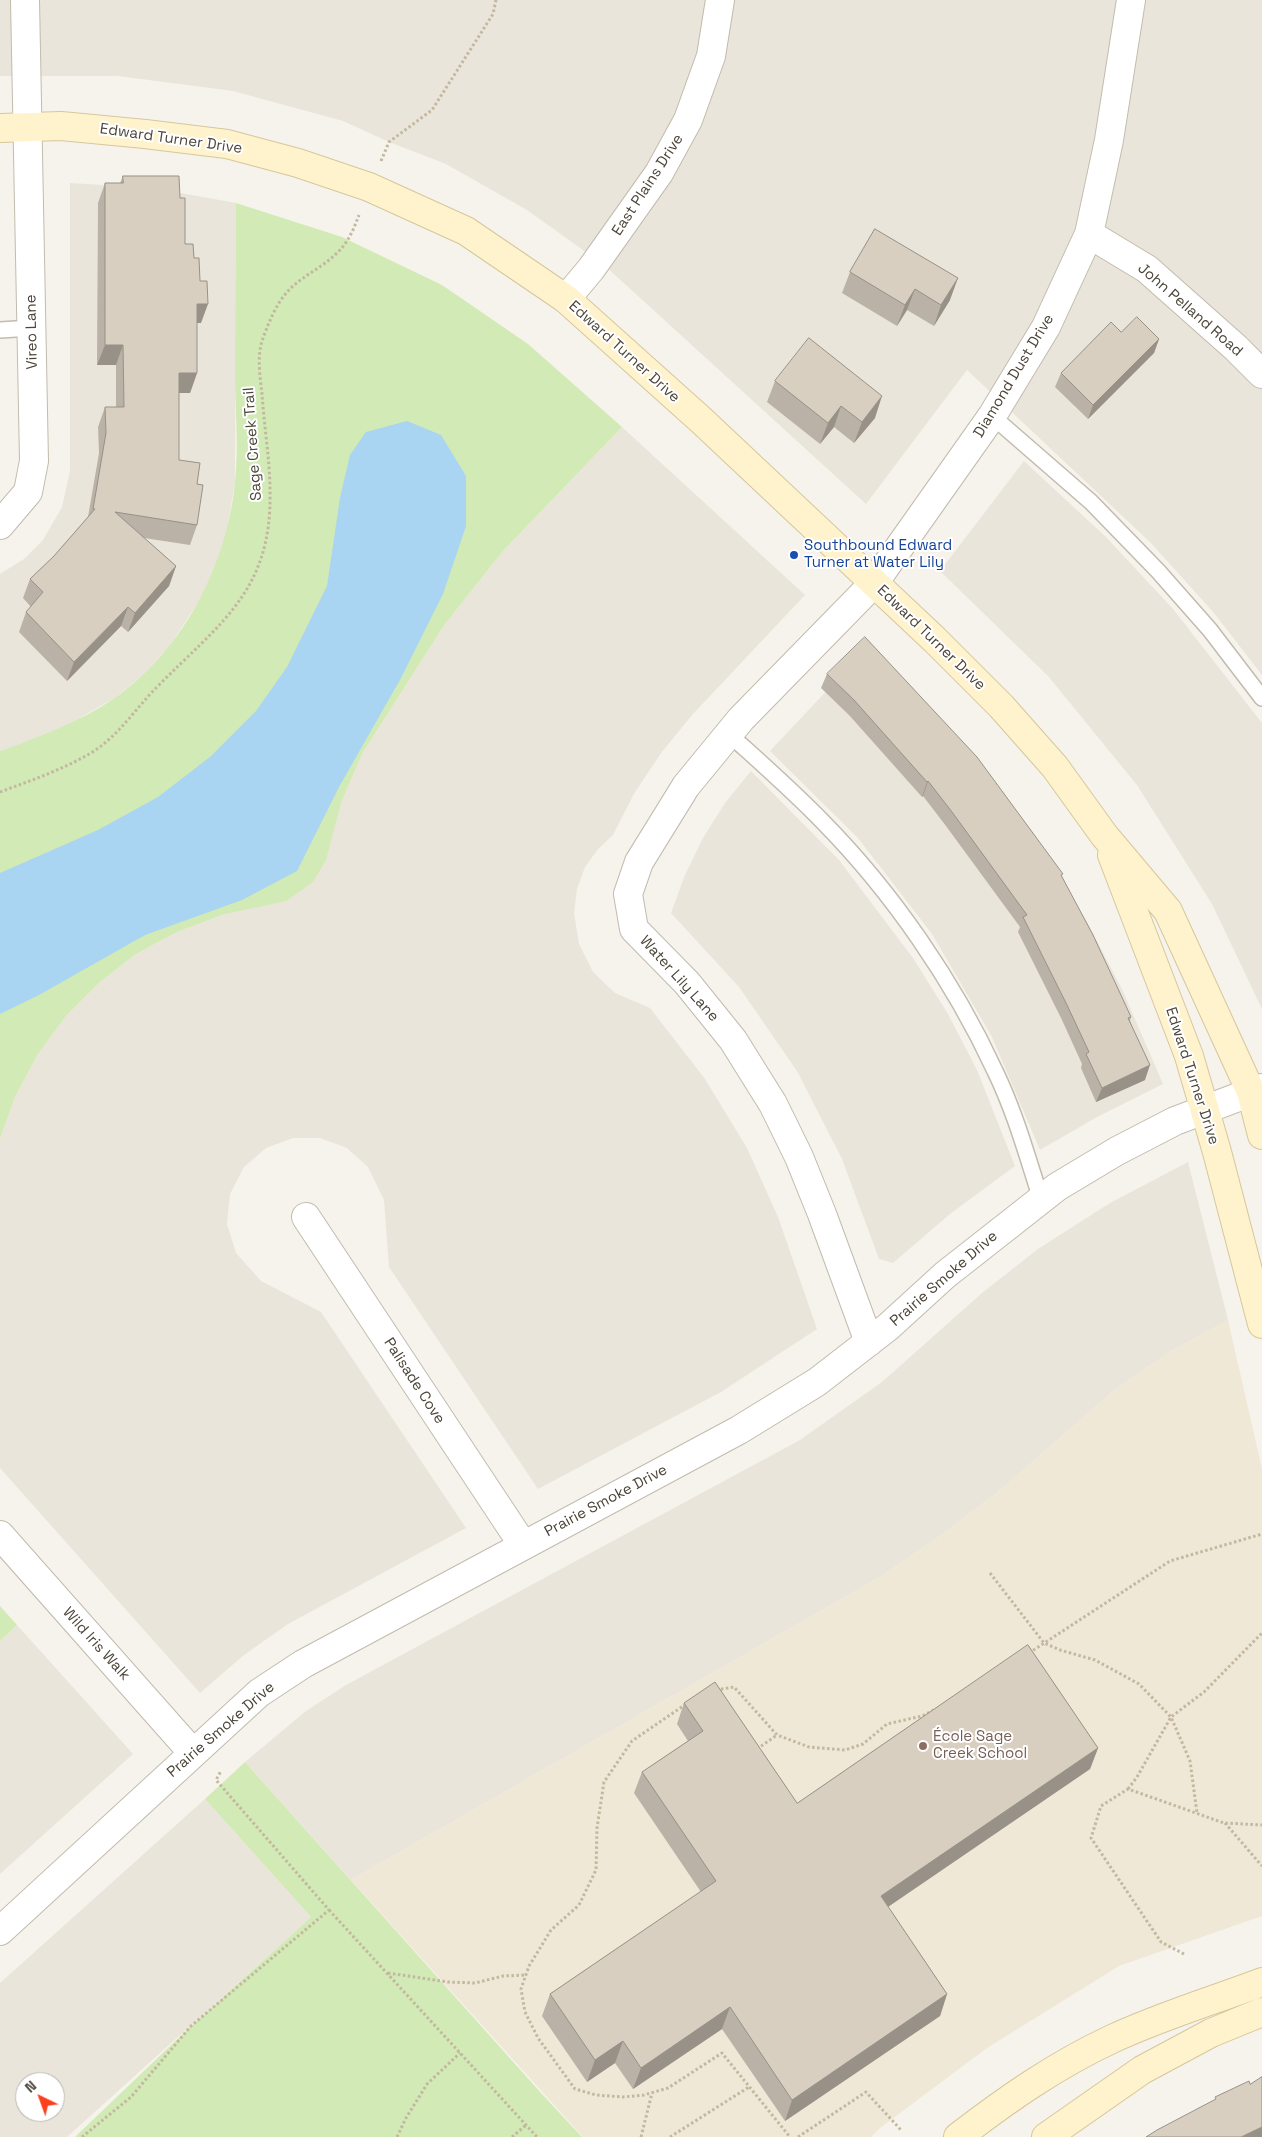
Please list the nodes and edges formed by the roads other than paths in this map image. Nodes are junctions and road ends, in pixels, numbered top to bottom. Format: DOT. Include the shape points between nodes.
graph roads {
  1 [pos="25,0"];
  2 [pos="720,0"];
  3 [pos="1132,0"];
  4 [pos="28,127"];
  5 [pos="0,128"];
  6 [pos="1088,234"];
  7 [pos="566,299"];
  8 [pos="32,328"];
  9 [pos="0,330"];
  10 [pos="1262,374"];
  11 [pos="992,416"];
  12 [pos="0,526"];
  13 [pos="874,583"];
  14 [pos="1262,698"];
  15 [pos="729,734"];
  16 [pos="1104,834"];
  17 [pos="1249,1093"];
  18 [pos="1204,1109"];
  19 [pos="1262,1135"];
  20 [pos="1041,1199"];
  21 [pos="306,1217"];
  22 [pos="1262,1324"];
  23 [pos="869,1342"];
  24 [pos="0,1536"];
  25 [pos="523,1545"];
  26 [pos="201,1746"];
  27 [pos="0,1931"];
  28 [pos="1262,1982"];
  29 [pos="1262,2012"];
  30 [pos="958,2137"];
  31 [pos="1046,2137"];
  1 -- 4 [label="street, Vireo Lane"];
  2 -- 7 [label="street, East Plains Drive" via="711,56 688,120 658,173"];
  3 -- 6 [label="street, Diamond Dust Drive" via="1110,140"];
  4 -- 5 [label="street, Edward Turner Drive"];
  4 -- 7 [label="street, Edward Turner Drive" via="61,126 227,144 298,163 369,187 466,231"];
  4 -- 8 [label="street, Vireo Lane"];
  6 -- 10 [label="street, John Pelland Road" via="1147,269"];
  6 -- 11 [label="street, Diamond Dust Drive" via="1046,327"];
  7 -- 13 [label="street, Edward Turner Drive" via="701,420"];
  8 -- 9 [label="lane"];
  8 -- 12 [label="street, Vireo Lane" via="34,461 28,492"];
  11 -- 13 [label="street, Diamond Dust Drive"];
  11 -- 14 [label="lane" via="1091,502 1151,564 1210,630"];
  13 -- 15 [label="street, Water Lily Lane"];
  13 -- 16 [label="street, Edward Turner Drive" via="1001,706 1055,767"];
  15 -- 20 [label="lane" via="824,823 869,874 932,958 995,1070 1019,1129"];
  15 -- 23 [label="street, Water Lily Lane" via="686,786 639,862 628,894 634,929 687,983 733,1040 773,1104 822,1214"];
  16 -- 17 [label="street, Edward Turner Drive" via="1168,911"];
  16 -- 18 [label="street, Edward Turner Drive" via="1189,1056"];
  17 -- 18 [label="street, Prairie Smoke Drive"];
  17 -- 19 [label="street, Edward Turner Drive"];
  18 -- 20 [label="street, Prairie Smoke Drive" via="1117,1151"];
  18 -- 22 [label="street, Edward Turner Drive"];
  20 -- 23 [label="street, Prairie Smoke Drive" via="945,1275"];
  21 -- 25 [label="street, Palisade Cove"];
  23 -- 25 [label="street, Prairie Smoke Drive" via="817,1382 739,1430"];
  24 -- 26 [label="street, Wild Iris Walk"];
  25 -- 26 [label="street, Prairie Smoke Drive" via="303,1664 259,1693"];
  26 -- 27 [label="street, Prairie Smoke Drive"];
  28 -- 30 [label="street" via="1112,2039 1050,2072"];
  29 -- 31 [label="street" via="1211,2033 1142,2070"];
}
